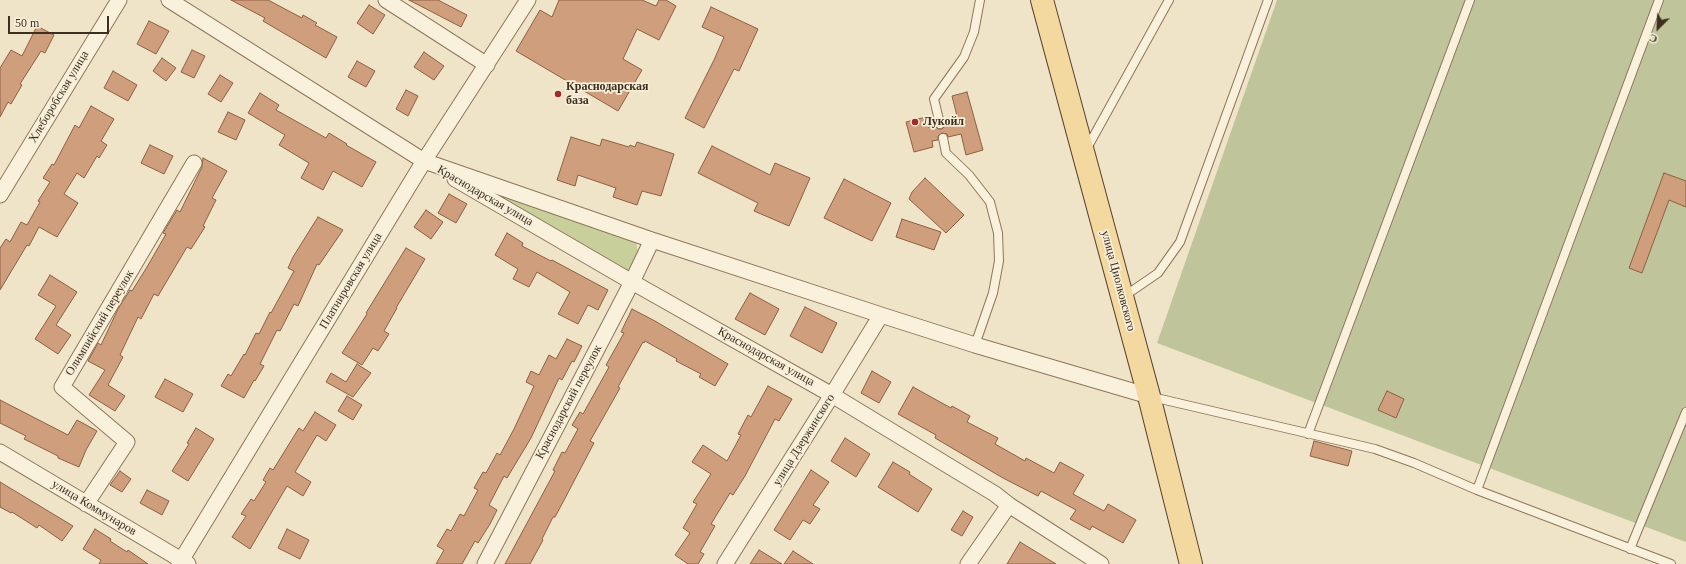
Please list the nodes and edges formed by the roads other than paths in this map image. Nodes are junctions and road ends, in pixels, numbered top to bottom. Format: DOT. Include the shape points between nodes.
graph roads {
  1 [pos="119,0"];
  2 [pos="169,0"];
  3 [pos="386,0"];
  4 [pos="528,0"];
  5 [pos="980,0"];
  6 [pos="1042,0"];
  7 [pos="1169,0"];
  8 [pos="1268,0"];
  9 [pos="1470,0"];
  10 [pos="1659,0"];
  11 [pos="487,65"];
  12 [pos="940,124"];
  13 [pos="943,138"];
  14 [pos="1084,154"];
  15 [pos="424,161"];
  16 [pos="194,163"];
  17 [pos="0,195"];
  18 [pos="652,240"];
  19 [pos="632,282"];
  20 [pos="1122,297"];
  21 [pos="881,315"];
  22 [pos="975,345"];
  23 [pos="832,395"];
  24 [pos="1149,396"];
  25 [pos="1686,412"];
  26 [pos="1308,434"];
  27 [pos="0,452"];
  28 [pos="1477,490"];
  29 [pos="86,504"];
  30 [pos="1009,506"];
  31 [pos="1630,549"];
  32 [pos="182,563"];
  33 [pos="485,564"];
  34 [pos="725,564"];
  35 [pos="968,564"];
  36 [pos="1101,564"];
  37 [pos="1191,564"];
  38 [pos="1671,564"];
  1 -- 17 [label="street, Хлеборобская улица"];
  2 -- 15 [label="street, Краснодарская улица"];
  3 -- 11 [label="street"];
  4 -- 11 [label="street, Платнировская улица"];
  5 -- 12 [label="lane" via="974,32 964,56 934,99"];
  6 -- 14 [label="main road, улица Циолковского"];
  7 -- 14 [label="lane"];
  8 -- 20 [label="lane" via="1180,242 1158,273"];
  9 -- 26 [label="lane"];
  10 -- 28 [label="lane"];
  11 -- 15 [label="street, Платнировская улица"];
  13 -- 22 [label="lane" via="946,153 969,175 990,202 998,233 999,261 994,286"];
  14 -- 20 [label="main road, улица Циолковского"];
  15 -- 18 [label="street, Краснодарская улица"];
  15 -- 19 [label="street, Краснодарская улица"];
  15 -- 32 [label="street, Платнировская улица"];
  16 -- 29 [label="street, Олимпийский переулок" via="62,387 127,442"];
  18 -- 19 [label="street, Краснодарский переулок"];
  18 -- 21 [label="street, Краснодарская улица"];
  19 -- 23 [label="street, Краснодарская улица"];
  19 -- 33 [label="street, Краснодарский переулок"];
  20 -- 24 [label="main road, улица Циолковского"];
  21 -- 22 [label="street, Краснодарская улица"];
  21 -- 23 [label="street, улица Дзержинского"];
  22 -- 24 [label="street, Краснодарская улица"];
  23 -- 30 [label="street, Краснодарская улица" via="995,494"];
  23 -- 34 [label="street, улица Дзержинского"];
  24 -- 26 [label="lane"];
  24 -- 37 [label="main road, улица Циолковского"];
  25 -- 31 [label="lane"];
  26 -- 28 [label="lane" via="1375,449"];
  27 -- 29 [label="street, улица Коммунаров"];
  28 -- 31 [label="lane"];
  29 -- 32 [label="street, улица Коммунаров"];
  30 -- 35 [label="street"];
  30 -- 36 [label="street, Краснодарская улица"];
  31 -- 38 [label="lane"];
}
